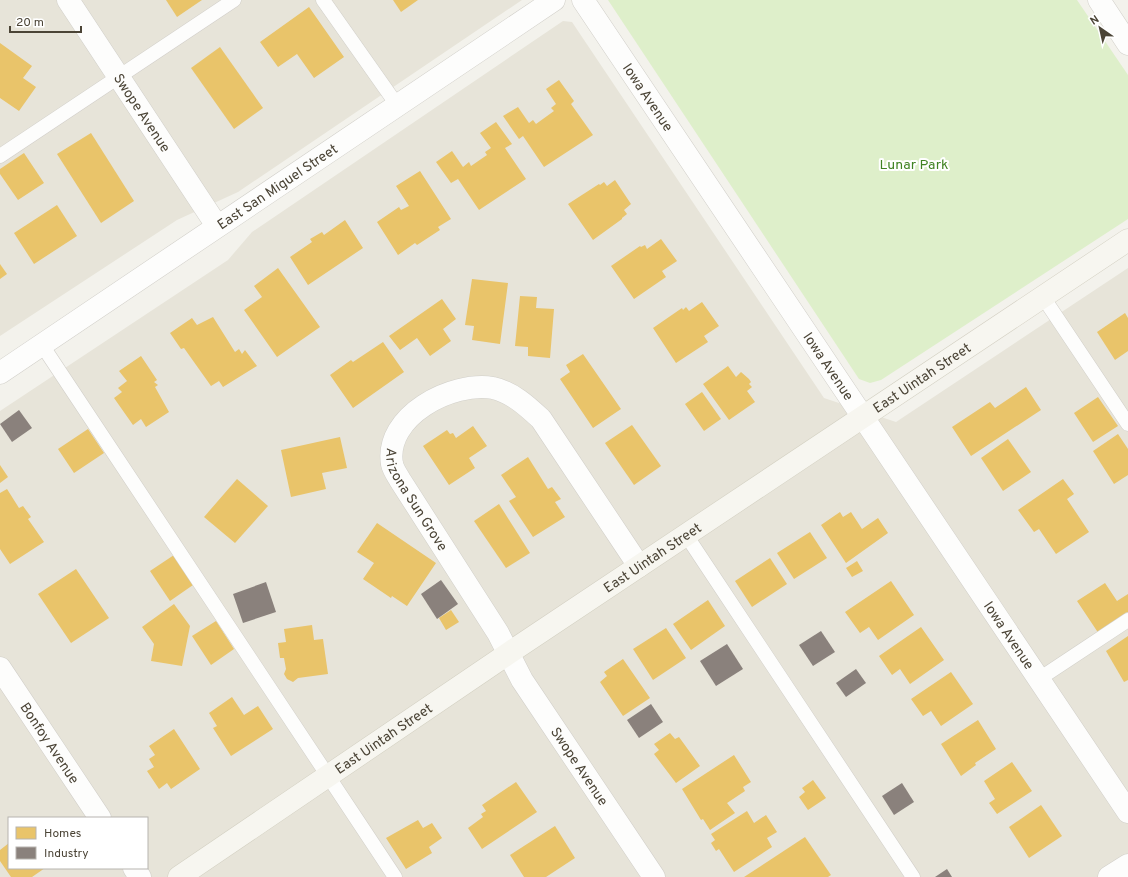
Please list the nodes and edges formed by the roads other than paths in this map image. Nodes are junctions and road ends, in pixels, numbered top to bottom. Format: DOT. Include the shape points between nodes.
graph roads {
  1 [pos="68,0"];
  2 [pos="234,0"];
  3 [pos="323,0"];
  4 [pos="554,0"];
  5 [pos="583,0"];
  6 [pos="1099,0"];
  7 [pos="1128,44"];
  8 [pos="119,75"];
  9 [pos="397,105"];
  10 [pos="0,156"];
  11 [pos="218,226"];
  12 [pos="1128,240"];
  13 [pos="1043,297"];
  14 [pos="42,344"];
  15 [pos="0,373"];
  16 [pos="863,417"];
  17 [pos="1128,424"];
  18 [pos="686,536"];
  19 [pos="639,566"];
  20 [pos="1128,620"];
  21 [pos="509,653"];
  22 [pos="0,668"];
  23 [pos="1039,679"];
  24 [pos="328,776"];
  25 [pos="1128,812"];
  26 [pos="99,817"];
  27 [pos="1128,865"];
  28 [pos="179,877"];
  29 [pos="395,877"];
  30 [pos="654,877"];
  31 [pos="913,877"];
  32 [pos="1109,877"];
  1 -- 8 [label="street, Swope Avenue"];
  2 -- 8 [label="lane"];
  3 -- 9 [label="lane"];
  4 -- 9 [label="street, East San Miguel Street"];
  5 -- 16 [label="street, Iowa Avenue"];
  6 -- 7 [label="street"];
  8 -- 10 [label="lane"];
  8 -- 11 [label="street, Swope Avenue"];
  9 -- 11 [label="street, East San Miguel Street"];
  11 -- 14 [label="street, East San Miguel Street"];
  12 -- 13 [label="main road, East Uintah Street"];
  13 -- 16 [label="main road, East Uintah Street"];
  13 -- 17 [label="lane"];
  14 -- 15 [label="street, East San Miguel Street"];
  14 -- 24 [label="lane"];
  16 -- 18 [label="main road, East Uintah Street"];
  16 -- 23 [label="street, Iowa Avenue"];
  18 -- 19 [label="main road, East Uintah Street"];
  18 -- 31 [label="lane"];
  19 -- 21 [label="main road, East Uintah Street"];
  19 -- 21 [label="street, Arizona Sun Grove" via="541,419 526,404 493,388 470,388 447,394 425,404 410,415 398,432 391,448 392,465"];
  20 -- 23 [label="lane"];
  21 -- 24 [label="main road, East Uintah Street"];
  21 -- 30 [label="street, Swope Avenue" via="522,680"];
  22 -- 26 [label="street, Bonfoy Avenue"];
  23 -- 25 [label="street, Iowa Avenue"];
  24 -- 28 [label="main road, East Uintah Street"];
  24 -- 29 [label="lane"];
  27 -- 32 [label="street"];
}
